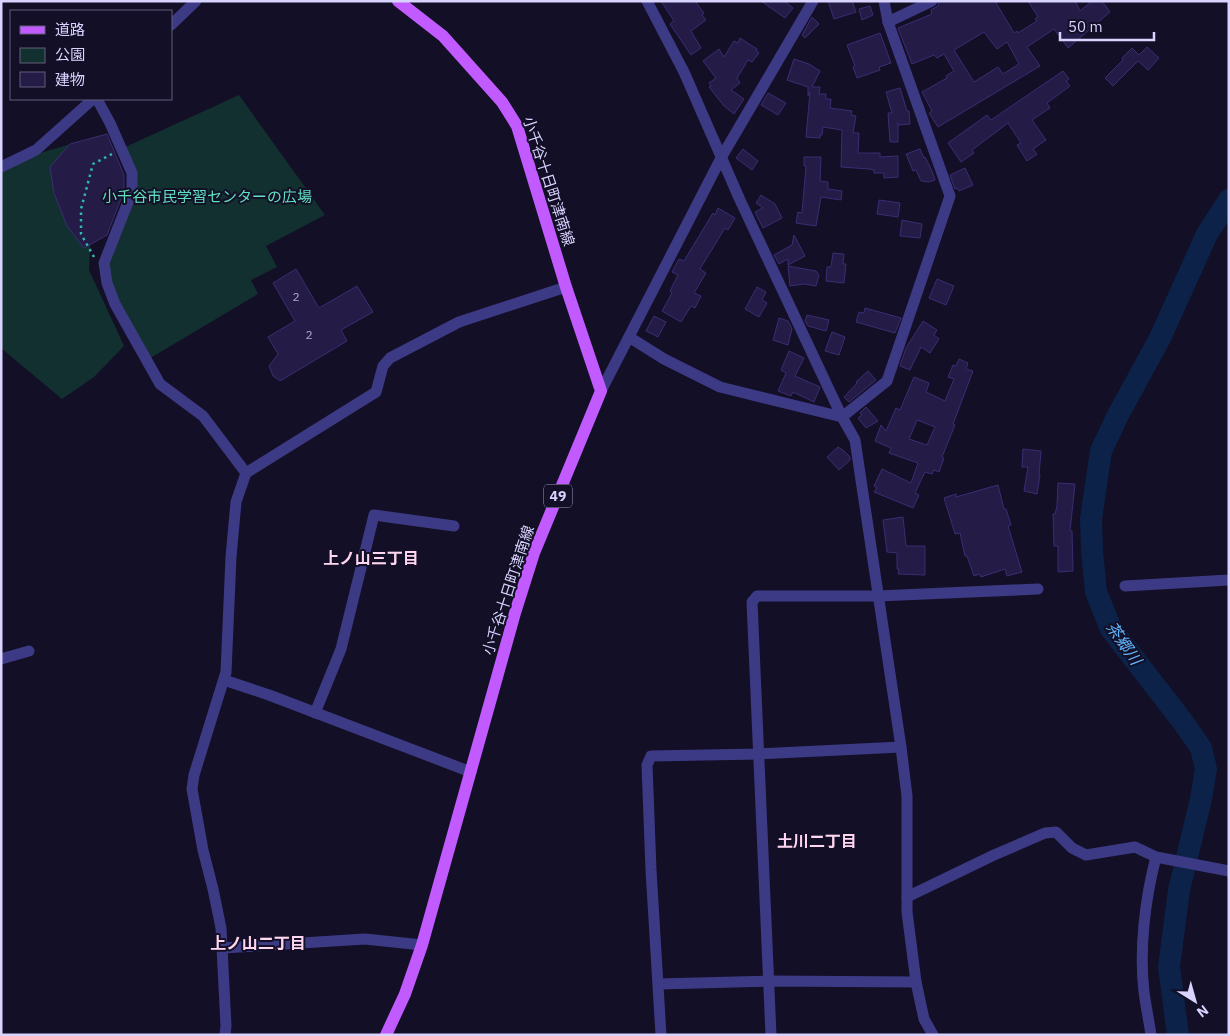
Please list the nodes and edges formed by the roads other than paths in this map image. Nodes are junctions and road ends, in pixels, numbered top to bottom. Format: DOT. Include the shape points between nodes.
graph roads {
  1 [pos="196,1"];
  2 [pos="398,1"];
  3 [pos="647,1"];
  4 [pos="813,1"];
  5 [pos="884,1"];
  6 [pos="932,1"];
  7 [pos="888,22"];
  8 [pos="172,24"];
  9 [pos="94,100"];
  10 [pos="96,100"];
  11 [pos="722,158"];
  12 [pos="1,167"];
  13 [pos="566,287"];
  14 [pos="629,337"];
  15 [pos="601,391"];
  16 [pos="842,417"];
  17 [pos="246,473"];
  18 [pos="454,526"];
  19 [pos="1229,580"];
  20 [pos="1125,586"];
  21 [pos="1038,589"];
  22 [pos="878,596"];
  23 [pos="29,651"];
  24 [pos="1,658"];
  25 [pos="224,680"];
  26 [pos="315,713"];
  27 [pos="901,747"];
  28 [pos="759,754"];
  29 [pos="471,772"];
  30 [pos="1156,858"];
  31 [pos="1229,871"];
  32 [pos="907,898"];
  33 [pos="422,945"];
  34 [pos="223,948"];
  35 [pos="769,981"];
  36 [pos="916,982"];
  37 [pos="659,984"];
  38 [pos="225,1035"];
  39 [pos="386,1035"];
  40 [pos="661,1035"];
  41 [pos="771,1035"];
  42 [pos="933,1035"];
  43 [pos="1151,1035"];
  1 -- 8 [label="street"];
  2 -- 13 [label="main road, 小千谷十日町津南線" via="443,36 502,102 517,126"];
  3 -- 11 [label="street" via="684,72"];
  4 -- 11 [label="street"];
  5 -- 7 [label="street"];
  6 -- 7 [label="street"];
  7 -- 16 [label="street" via="950,196 887,381"];
  9 -- 12 [label="street" via="36,150"];
  10 -- 17 [label="street" via="110,123 132,173 132,192 104,262 115,304 160,384 203,416"];
  11 -- 14 [label="street"];
  11 -- 16 [label="street"];
  13 -- 15 [label="main road, 小千谷十日町津南線"];
  13 -- 17 [label="street" via="459,322 390,358 384,366 376,392"];
  14 -- 15 [label="street"];
  14 -- 16 [label="street" via="720,387"];
  15 -- 29 [label="main road, 小千谷十日町津南線 / 49" via="534,553"];
  16 -- 22 [label="street" via="855,440"];
  17 -- 25 [label="street" via="236,502"];
  18 -- 26 [label="street" via="374,515 341,648"];
  19 -- 20 [label="street"];
  21 -- 22 [label="street"];
  22 -- 27 [label="street"];
  22 -- 28 [label="street" via="757,596 752,602"];
  23 -- 24 [label="street"];
  25 -- 26 [label="street"];
  25 -- 34 [label="street" via="192,789"];
  26 -- 29 [label="street"];
  27 -- 28 [label="street"];
  27 -- 32 [label="street" via="907,796"];
  28 -- 35 [label="street"];
  28 -- 37 [label="street" via="651,756 647,765"];
  29 -- 33 [label="main road, 小千谷十日町津南線 / 49"];
  30 -- 31 [label="street"];
  30 -- 32 [label="street" via="1135,847 1086,855 1072,848 1056,832 1046,833"];
  30 -- 43 [label="street" via="1148,887 1143,951 1144,991"];
  32 -- 36 [label="street"];
  33 -- 34 [label="street" via="365,939"];
  33 -- 39 [label="main road, 小千谷十日町津南線 / 49"];
  34 -- 38 [label="street"];
  35 -- 36 [label="street"];
  35 -- 37 [label="street"];
  35 -- 41 [label="street"];
  36 -- 42 [label="street" via="924,1019"];
  37 -- 40 [label="street"];
}
